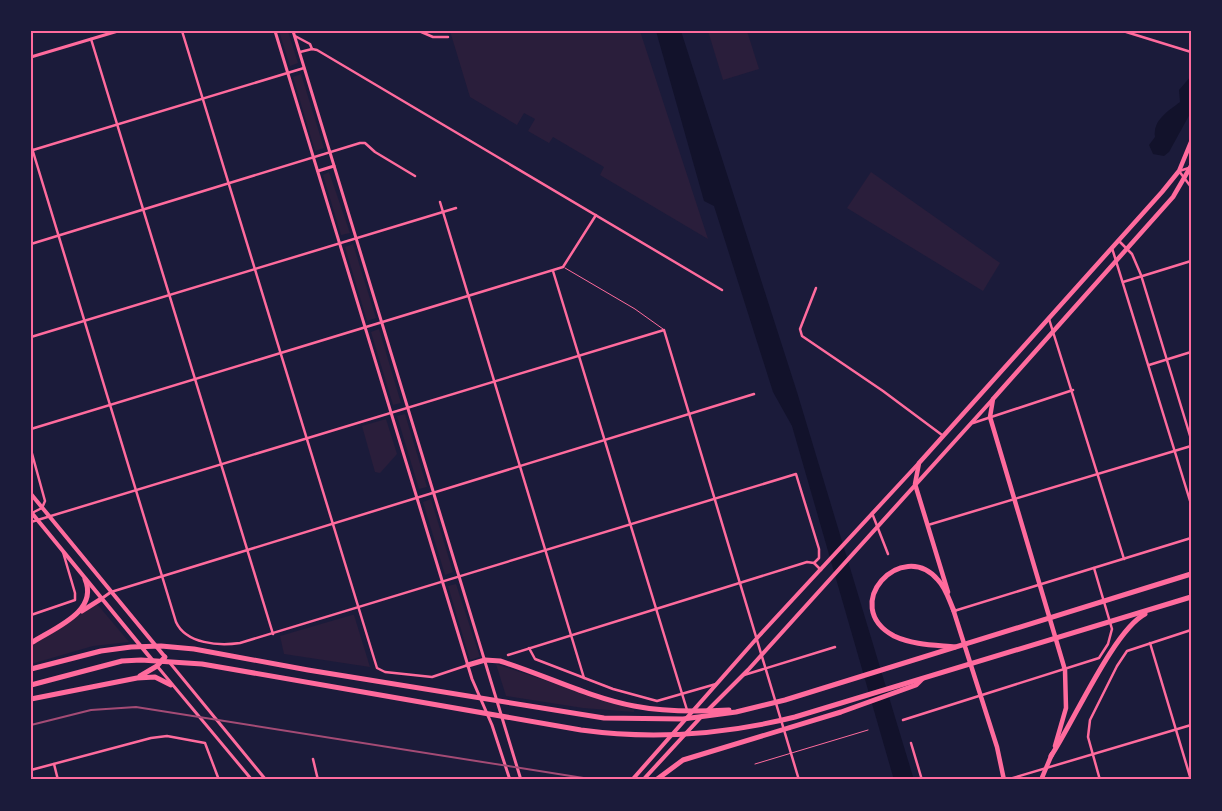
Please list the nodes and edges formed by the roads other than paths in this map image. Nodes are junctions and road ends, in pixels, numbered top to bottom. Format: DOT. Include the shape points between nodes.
graph roads {
  1 [pos="118,31"];
  2 [pos="182,31"];
  3 [pos="275,31"];
  4 [pos="419,31"];
  5 [pos="1123,31"];
  6 [pos="294,33"];
  7 [pos="448,37"];
  8 [pos="92,39"];
  9 [pos="312,49"];
  10 [pos="300,52"];
  11 [pos="1191,52"];
  12 [pos="31,57"];
  13 [pos="304,68"];
  14 [pos="288,73"];
  15 [pos="203,99"];
  16 [pos="118,124"];
  17 [pos="1191,142"];
  18 [pos="31,145"];
  19 [pos="32,151"];
  20 [pos="330,152"];
  21 [pos="314,158"];
  22 [pos="334,166"];
  23 [pos="1190,167"];
  24 [pos="318,171"];
  25 [pos="1179,172"];
  26 [pos="415,176"];
  27 [pos="1185,178"];
  28 [pos="228,184"];
  29 [pos="1191,187"];
  30 [pos="440,202"];
  31 [pos="456,208"];
  32 [pos="143,210"];
  33 [pos="442,212"];
  34 [pos="596,215"];
  35 [pos="58,236"];
  36 [pos="356,238"];
  37 [pos="1119,241"];
  38 [pos="340,243"];
  39 [pos="31,244"];
  40 [pos="1112,248"];
  41 [pos="1128,248"];
  42 [pos="1116,260"];
  43 [pos="1191,261"];
  44 [pos="563,267"];
  45 [pos="254,269"];
  46 [pos="552,271"];
  47 [pos="1142,275"];
  48 [pos="1123,282"];
  49 [pos="816,288"];
  50 [pos="722,290"];
  51 [pos="169,295"];
  52 [pos="468,296"];
  53 [pos="1049,319"];
  54 [pos="84,320"];
  55 [pos="382,322"];
  56 [pos="366,328"];
  57 [pos="664,330"];
  58 [pos="1053,330"];
  59 [pos="31,337"];
  60 [pos="1191,352"];
  61 [pos="280,354"];
  62 [pos="579,354"];
  63 [pos="1166,360"];
  64 [pos="1149,365"];
  65 [pos="195,379"];
  66 [pos="493,381"];
  67 [pos="1073,390"];
  68 [pos="754,394"];
  69 [pos="993,399"];
  70 [pos="110,405"];
  71 [pos="408,407"];
  72 [pos="391,412"];
  73 [pos="690,414"];
  74 [pos="990,417"];
  75 [pos="971,423"];
  76 [pos="31,429"];
  77 [pos="942,435"];
  78 [pos="306,438"];
  79 [pos="1191,439"];
  80 [pos="604,440"];
  81 [pos="1191,446"];
  82 [pos="31,450"];
  83 [pos="1175,450"];
  84 [pos="919,462"];
  85 [pos="221,464"];
  86 [pos="520,466"];
  87 [pos="1099,474"];
  88 [pos="915,484"];
  89 [pos="136,490"];
  90 [pos="434,492"];
  91 [pos="31,494"];
  92 [pos="417,497"];
  93 [pos="715,499"];
  94 [pos="1014,499"];
  95 [pos="1191,504"];
  96 [pos="42,508"];
  97 [pos="32,513"];
  98 [pos="872,513"];
  99 [pos="49,517"];
  100 [pos="38,520"];
  101 [pos="31,522"];
  102 [pos="332,523"];
  103 [pos="630,524"];
  104 [pos="877,525"];
  105 [pos="926,525"];
  106 [pos="1191,538"];
  107 [pos="247,549"];
  108 [pos="62,550"];
  109 [pos="545,550"];
  110 [pos="888,554"];
  111 [pos="1124,559"];
  112 [pos="814,563"];
  113 [pos="822,568"];
  114 [pos="1094,568"];
  115 [pos="1191,574"];
  116 [pos="162,575"];
  117 [pos="460,576"];
  118 [pos="85,579"];
  119 [pos="443,582"];
  120 [pos="741,583"];
  121 [pos="1039,585"];
  122 [pos="112,592"];
  123 [pos="1191,597"];
  124 [pos="101,599"];
  125 [pos="358,608"];
  126 [pos="1155,608"];
  127 [pos="656,609"];
  128 [pos="954,611"];
  129 [pos="78,613"];
  130 [pos="31,615"];
  131 [pos="1191,630"];
  132 [pos="273,634"];
  133 [pos="571,635"];
  134 [pos="758,637"];
  135 [pos="31,643"];
  136 [pos="1150,643"];
  137 [pos="835,647"];
  138 [pos="958,647"];
  139 [pos="528,648"];
  140 [pos="762,653"];
  141 [pos="508,655"];
  142 [pos="165,657"];
  143 [pos="485,660"];
  144 [pos="468,665"];
  145 [pos="157,666"];
  146 [pos="766,668"];
  147 [pos="31,670"];
  148 [pos="1065,670"];
  149 [pos="742,675"];
  150 [pos="137,678"];
  151 [pos="584,678"];
  152 [pos="923,678"];
  153 [pos="718,684"];
  154 [pos="31,685"];
  155 [pos="171,685"];
  156 [pos="682,694"];
  157 [pos="981,696"];
  158 [pos="31,699"];
  159 [pos="749,709"];
  160 [pos="689,716"];
  161 [pos="903,720"];
  162 [pos="1191,725"];
  163 [pos="1176,729"];
  164 [pos="868,730"];
  165 [pos="911,743"];
  166 [pos="792,753"];
  167 [pos="1093,754"];
  168 [pos="1051,756"];
  169 [pos="312,759"];
  170 [pos="53,764"];
  171 [pos="755,764"];
  172 [pos="1046,768"];
  173 [pos="31,770"];
  174 [pos="251,779"];
  175 [pos="58,780"];
  176 [pos="218,780"];
  177 [pos="266,780"];
  178 [pos="318,780"];
  179 [pos="510,780"];
  180 [pos="521,780"];
  181 [pos="632,780"];
  182 [pos="642,780"];
  183 [pos="656,780"];
  184 [pos="799,780"];
  185 [pos="922,780"];
  186 [pos="1005,780"];
  187 [pos="1041,780"];
  188 [pos="1100,780"];
  189 [pos="1191,780"];
  1 -- 8 [label="street"];
  2 -- 15 [label="street"];
  3 -- 14 [label="street"];
  4 -- 7 [label="street" via="433,37"];
  5 -- 11 [label="street"];
  6 -- 9 [label="street"];
  6 -- 10 [label="street"];
  8 -- 12 [label="street"];
  8 -- 16 [label="street"];
  9 -- 10 [label="street"];
  9 -- 34 [label="street"];
  10 -- 13 [label="street"];
  13 -- 14 [label="street"];
  13 -- 20 [label="street"];
  14 -- 15 [label="street"];
  14 -- 21 [label="street"];
  15 -- 16 [label="street"];
  15 -- 28 [label="street"];
  16 -- 19 [label="street"];
  16 -- 32 [label="street"];
  17 -- 25 [label="main road"];
  18 -- 19 [label="street"];
  19 -- 35 [label="street"];
  20 -- 21 [label="street"];
  20 -- 22 [label="street"];
  20 -- 26 [label="street" via="364,143"];
  21 -- 24 [label="street"];
  21 -- 28 [label="street"];
  22 -- 24 [label="street"];
  22 -- 36 [label="street"];
  23 -- 25 [label="street"];
  23 -- 27 [label="main road"];
  24 -- 38 [label="street"];
  25 -- 27 [label="street"];
  25 -- 37 [label="main road"];
  27 -- 29 [label="street"];
  27 -- 41 [label="main road" via="1173,197"];
  28 -- 32 [label="street"];
  28 -- 45 [label="street"];
  30 -- 33 [label="street"];
  31 -- 33 [label="street"];
  32 -- 35 [label="street"];
  32 -- 51 [label="street"];
  33 -- 36 [label="street"];
  33 -- 52 [label="street"];
  34 -- 44 [label="street"];
  34 -- 50 [label="street"];
  35 -- 39 [label="street"];
  35 -- 54 [label="street"];
  36 -- 38 [label="street"];
  36 -- 55 [label="street"];
  37 -- 40 [label="main road"];
  37 -- 41 [label="street"];
  38 -- 45 [label="street"];
  38 -- 56 [label="street"];
  40 -- 42 [label="street"];
  40 -- 53 [label="main road"];
  41 -- 42 [label="main road"];
  41 -- 47 [label="street"];
  42 -- 48 [label="street"];
  42 -- 58 [label="main road"];
  43 -- 47 [label="street"];
  44 -- 46 [label="street"];
  44 -- 57 [label="lane"];
  45 -- 51 [label="street"];
  45 -- 61 [label="street"];
  46 -- 52 [label="street"];
  46 -- 62 [label="street"];
  47 -- 48 [label="street"];
  47 -- 63 [label="street"];
  48 -- 64 [label="street"];
  49 -- 77 [label="street" via="800,329 802,336"];
  51 -- 54 [label="street"];
  51 -- 65 [label="street"];
  52 -- 55 [label="street"];
  52 -- 66 [label="street"];
  53 -- 58 [label="street"];
  53 -- 77 [label="main road"];
  54 -- 59 [label="street"];
  54 -- 70 [label="street"];
  55 -- 56 [label="street"];
  55 -- 71 [label="street"];
  56 -- 61 [label="street"];
  56 -- 72 [label="street"];
  57 -- 62 [label="street"];
  57 -- 73 [label="street"];
  58 -- 67 [label="street"];
  58 -- 69 [label="main road"];
  60 -- 63 [label="street"];
  61 -- 65 [label="street"];
  61 -- 78 [label="street"];
  62 -- 66 [label="street"];
  62 -- 80 [label="street"];
  63 -- 64 [label="street"];
  63 -- 79 [label="street"];
  64 -- 83 [label="street"];
  65 -- 70 [label="street"];
  65 -- 85 [label="street"];
  66 -- 71 [label="street"];
  66 -- 86 [label="street"];
  67 -- 74 [label="street"];
  67 -- 87 [label="street"];
  68 -- 73 [label="street"];
  69 -- 74 [label="main road"];
  69 -- 75 [label="main road"];
  70 -- 76 [label="street"];
  70 -- 89 [label="street"];
  71 -- 72 [label="street"];
  71 -- 90 [label="street"];
  72 -- 78 [label="street"];
  72 -- 92 [label="street"];
  73 -- 80 [label="street"];
  73 -- 93 [label="street"];
  74 -- 75 [label="street"];
  74 -- 94 [label="main road"];
  75 -- 88 [label="main road"];
  77 -- 84 [label="main road"];
  78 -- 85 [label="street"];
  78 -- 102 [label="street"];
  80 -- 86 [label="street"];
  80 -- 103 [label="street"];
  81 -- 83 [label="street"];
  82 -- 96 [label="street" via="45,499"];
  83 -- 87 [label="street"];
  83 -- 95 [label="street"];
  84 -- 88 [label="main road"];
  84 -- 98 [label="main road"];
  85 -- 89 [label="street"];
  85 -- 107 [label="street"];
  86 -- 90 [label="street"];
  86 -- 109 [label="street"];
  87 -- 94 [label="street"];
  87 -- 111 [label="street"];
  88 -- 104 [label="main road"];
  88 -- 105 [label="main road"];
  89 -- 99 [label="street"];
  89 -- 116 [label="street"];
  90 -- 92 [label="street"];
  90 -- 117 [label="street"];
  91 -- 96 [label="main road"];
  92 -- 102 [label="street"];
  92 -- 119 [label="street"];
  93 -- 103 [label="street"];
  93 -- 112 [label="street" via="796,474 819,549 819,558"];
  93 -- 120 [label="street"];
  94 -- 105 [label="street"];
  94 -- 121 [label="main road"];
  96 -- 97 [label="street"];
  96 -- 99 [label="main road"];
  97 -- 100 [label="main road"];
  98 -- 104 [label="street"];
  98 -- 113 [label="main road"];
  99 -- 100 [label="street"];
  99 -- 122 [label="main road"];
  100 -- 101 [label="street"];
  100 -- 108 [label="main road"];
  102 -- 107 [label="street"];
  102 -- 125 [label="street"];
  103 -- 109 [label="street"];
  103 -- 127 [label="street"];
  104 -- 110 [label="street"];
  104 -- 140 [label="main road"];
  105 -- 128 [label="main road"];
  106 -- 111 [label="street"];
  107 -- 116 [label="street"];
  107 -- 132 [label="street"];
  108 -- 118 [label="main road"];
  108 -- 130 [label="street" via="75,600"];
  109 -- 117 [label="street"];
  109 -- 133 [label="street"];
  111 -- 114 [label="street"];
  112 -- 113 [label="street"];
  112 -- 120 [label="street" via="807,562"];
  113 -- 134 [label="main road"];
  114 -- 121 [label="street"];
  114 -- 148 [label="street" via="1112,635 1099,658"];
  115 -- 138 [label="highway"];
  116 -- 122 [label="street"];
  116 -- 132 [label="street" via="176,622 183,634 190,638 232,644"];
  117 -- 119 [label="street"];
  117 -- 143 [label="street"];
  118 -- 124 [label="main road"];
  118 -- 129 [label="highway" via="89,588 88,599"];
  119 -- 125 [label="street"];
  119 -- 144 [label="street"];
  120 -- 127 [label="street"];
  120 -- 134 [label="street"];
  121 -- 128 [label="street"];
  121 -- 148 [label="main road"];
  122 -- 124 [label="street"];
  122 -- 142 [label="main road"];
  123 -- 126 [label="highway"];
  124 -- 129 [label="highway"];
  124 -- 145 [label="main road"];
  125 -- 132 [label="street"];
  125 -- 144 [label="street" via="376,668 385,672 432,677"];
  126 -- 152 [label="highway"];
  126 -- 168 [label="highway" via="1128,628"];
  127 -- 133 [label="street"];
  127 -- 156 [label="street"];
  128 -- 138 [label="highway" via="937,578 921,568 894,570 880,580 872,602 874,616 893,635 916,643"];
  128 -- 157 [label="main road"];
  129 -- 135 [label="highway"];
  131 -- 136 [label="street"];
  133 -- 139 [label="street"];
  133 -- 151 [label="street"];
  134 -- 140 [label="street"];
  134 -- 153 [label="main road"];
  136 -- 163 [label="street"];
  136 -- 167 [label="street" via="1131,648 1121,659 1090,720 1088,737"];
  137 -- 146 [label="street"];
  138 -- 159 [label="highway"];
  139 -- 141 [label="street"];
  139 -- 151 [label="street" via="534,659"];
  140 -- 146 [label="street"];
  140 -- 149 [label="main road"];
  142 -- 145 [label="highway"];
  142 -- 177 [label="street"];
  143 -- 144 [label="highway"];
  143 -- 159 [label="highway" via="505,662 587,693 634,706 700,712"];
  143 -- 180 [label="street"];
  144 -- 179 [label="street"];
  145 -- 150 [label="highway"];
  145 -- 155 [label="street"];
  146 -- 149 [label="street"];
  146 -- 166 [label="street"];
  147 -- 159 [label="highway" via="101,651 161,646 604,718 683,720"];
  148 -- 157 [label="street"];
  148 -- 168 [label="main road" via="1066,708"];
  149 -- 182 [label="main road"];
  150 -- 155 [label="highway" via="154,677"];
  150 -- 158 [label="highway"];
  151 -- 156 [label="street" via="657,701"];
  152 -- 154 [label="highway" via="761,725 719,733 662,736 581,730 173,661 122,662"];
  152 -- 183 [label="highway" via="916,686 841,712 683,760"];
  153 -- 156 [label="street"];
  153 -- 160 [label="main road"];
  155 -- 174 [label="street"];
  156 -- 160 [label="street"];
  157 -- 161 [label="street"];
  157 -- 186 [label="main road"];
  160 -- 181 [label="main road"];
  162 -- 163 [label="street"];
  163 -- 167 [label="street"];
  163 -- 189 [label="street"];
  164 -- 166 [label="lane"];
  165 -- 185 [label="street"];
  166 -- 171 [label="lane"];
  166 -- 184 [label="street"];
  167 -- 172 [label="street"];
  167 -- 188 [label="street"];
  168 -- 172 [label="main road"];
  169 -- 178 [label="street"];
  170 -- 173 [label="street"];
  170 -- 175 [label="street"];
  170 -- 176 [label="street" via="160,736 176,737 205,744"];
  172 -- 186 [label="street"];
  172 -- 187 [label="main road"];
}
